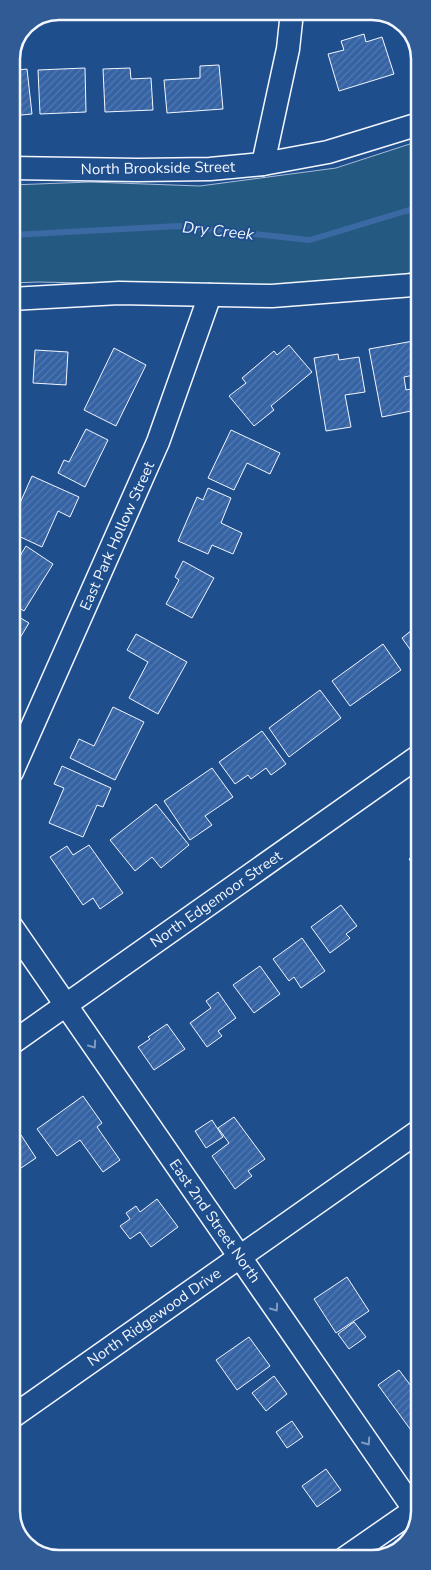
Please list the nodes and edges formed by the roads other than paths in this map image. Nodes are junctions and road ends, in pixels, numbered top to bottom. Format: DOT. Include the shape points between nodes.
graph roads {
  1 [pos="291,20"];
  2 [pos="411,126"];
  3 [pos="263,164"];
  4 [pos="20,168"];
  5 [pos="411,285"];
  6 [pos="210,295"];
  7 [pos="20,298"];
  8 [pos="20,754"];
  9 [pos="411,762"];
  10 [pos="20,939"];
  11 [pos="66,1005"];
  12 [pos="20,1037"];
  13 [pos="411,1137"];
  14 [pos="239,1257"];
  15 [pos="20,1411"];
  16 [pos="411,1501"];
  17 [pos="411,1514"];
  18 [pos="357,1550"];
  1 -- 3 [label="street"];
  2 -- 3 [label="street, North Brookside Street" via="328,152"];
  3 -- 4 [label="street, North Brookside Street" via="210,169"];
  5 -- 6 [label="street" via="272,296"];
  6 -- 7 [label="street" via="119,293"];
  6 -- 8 [label="street, East Park Hollow Street" via="158,442"];
  9 -- 11 [label="street, North Edgemoor Street"];
  10 -- 11 [label="street, East 2nd Street North"];
  11 -- 12 [label="street, North Edgemoor Street"];
  11 -- 14 [label="street, East 2nd Street North, one-way"];
  13 -- 14 [label="street, North Ridgewood Drive"];
  14 -- 15 [label="street, North Ridgewood Drive"];
  14 -- 16 [label="street, East 2nd Street North, one-way"];
  17 -- 18 [label="street"];
}
